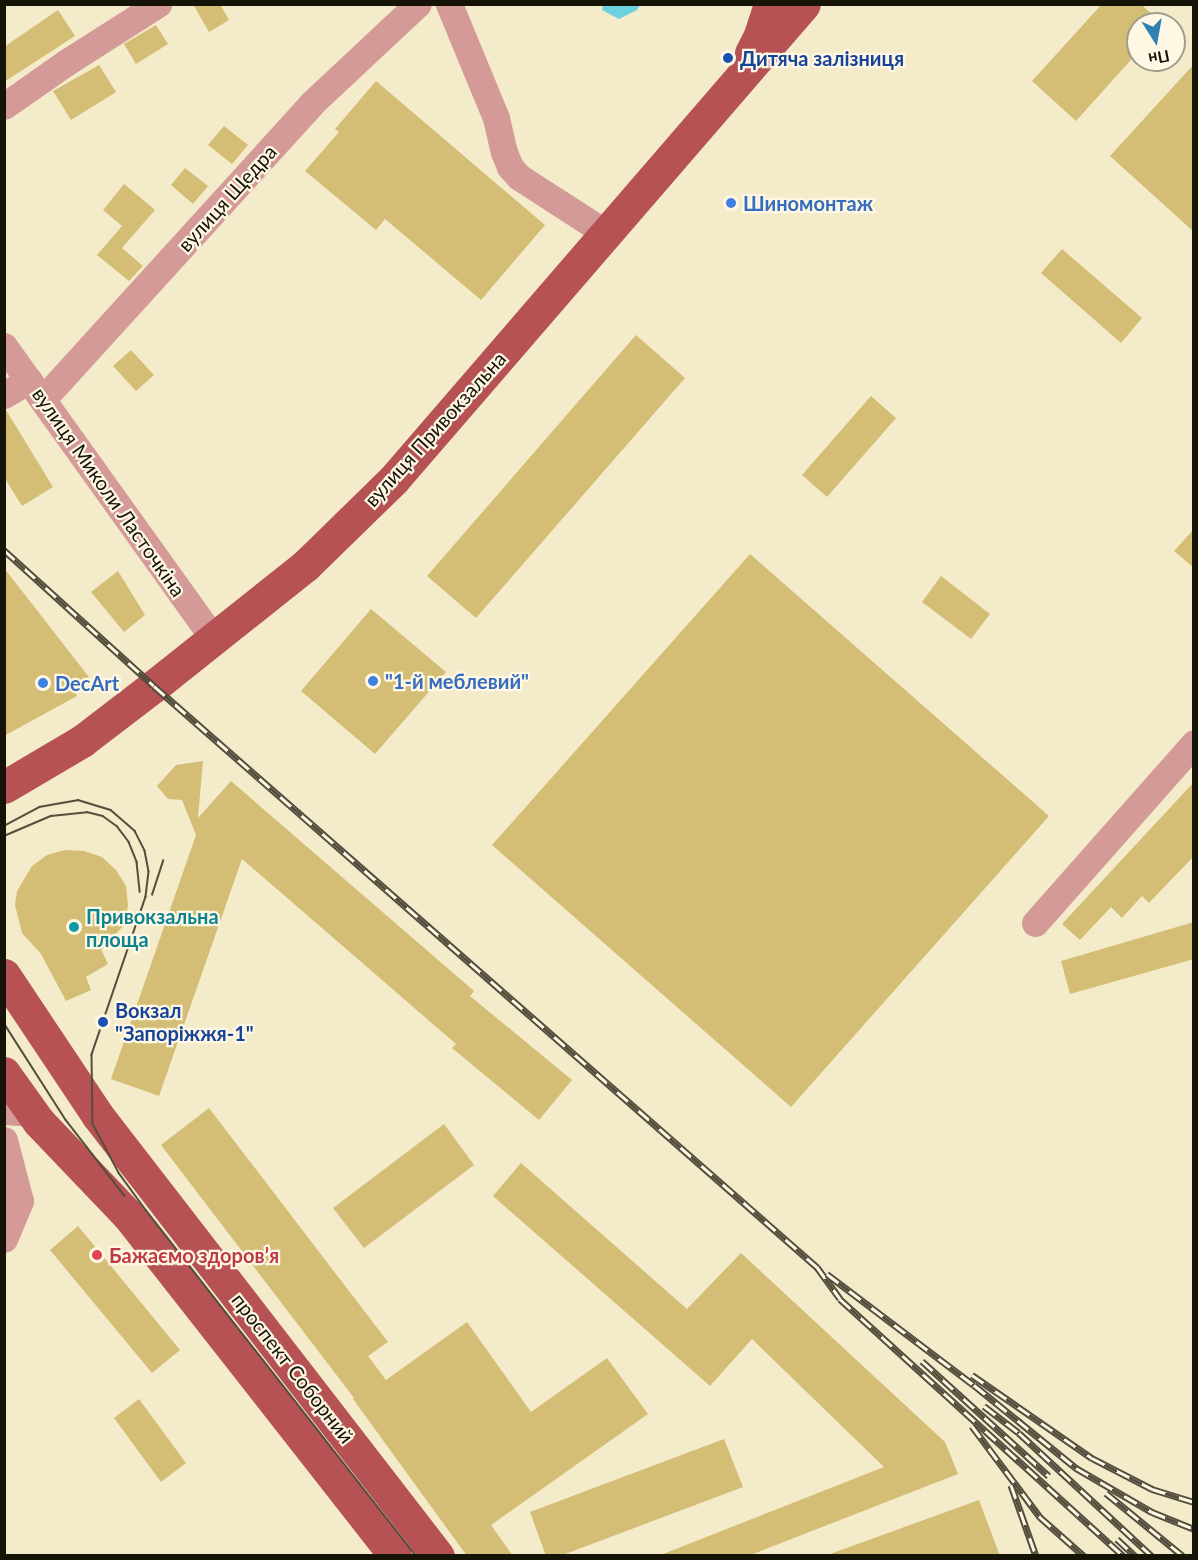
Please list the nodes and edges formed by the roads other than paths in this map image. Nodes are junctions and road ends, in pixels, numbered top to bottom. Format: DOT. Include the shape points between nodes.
graph roads {
  1 [pos="158,4"];
  2 [pos="418,4"];
  3 [pos="449,4"];
  4 [pos="770,4"];
  5 [pos="804,4"];
  6 [pos="735,83"];
  7 [pos="4,106"];
  8 [pos="606,233"];
  9 [pos="4,346"];
  10 [pos="36,389"];
  11 [pos="4,394"];
  12 [pos="213,638"];
  13 [pos="1194,743"];
  14 [pos="5,786"];
  15 [pos="1035,923"];
  16 [pos="4,975"];
  17 [pos="4,1073"];
  18 [pos="19,1112"];
  19 [pos="98,1116"];
  20 [pos="4,1140"];
  21 [pos="61,1144"];
  22 [pos="4,1239"];
  23 [pos="395,1556"];
  24 [pos="438,1556"];
  1 -- 7 [label="street"];
  2 -- 10 [label="street, вулиця Щедра" via="311,104"];
  3 -- 8 [label="street" via="493,108 510,167 519,177"];
  4 -- 6 [label="main road" via="760,35"];
  5 -- 6 [label="main road, вулиця Привокзальна"];
  6 -- 8 [label="main road, вулиця Привокзальна"];
  8 -- 12 [label="main road, вулиця Привокзальна" via="394,479 305,566"];
  9 -- 10 [label="street, вулиця Миколи Ласточкіна"];
  10 -- 11 [label="street, вулиця Щедра"];
  10 -- 12 [label="street, вулиця Миколи Ласточкіна"];
  12 -- 14 [label="main road, вулиця Привокзальна" via="96,732"];
  13 -- 15 [label="street"];
  16 -- 19 [label="main road, проспект Соборний"];
  17 -- 18 [label="main road, проспект Соборний"];
  18 -- 21 [label="main road, проспект Соборний"];
  19 -- 21 [label="main road" via="86,1134"];
  19 -- 24 [label="main road, проспект Соборний"];
  20 -- 22 [label="street" via="20,1201"];
  21 -- 23 [label="main road, проспект Соборний" via="128,1215"];
}
